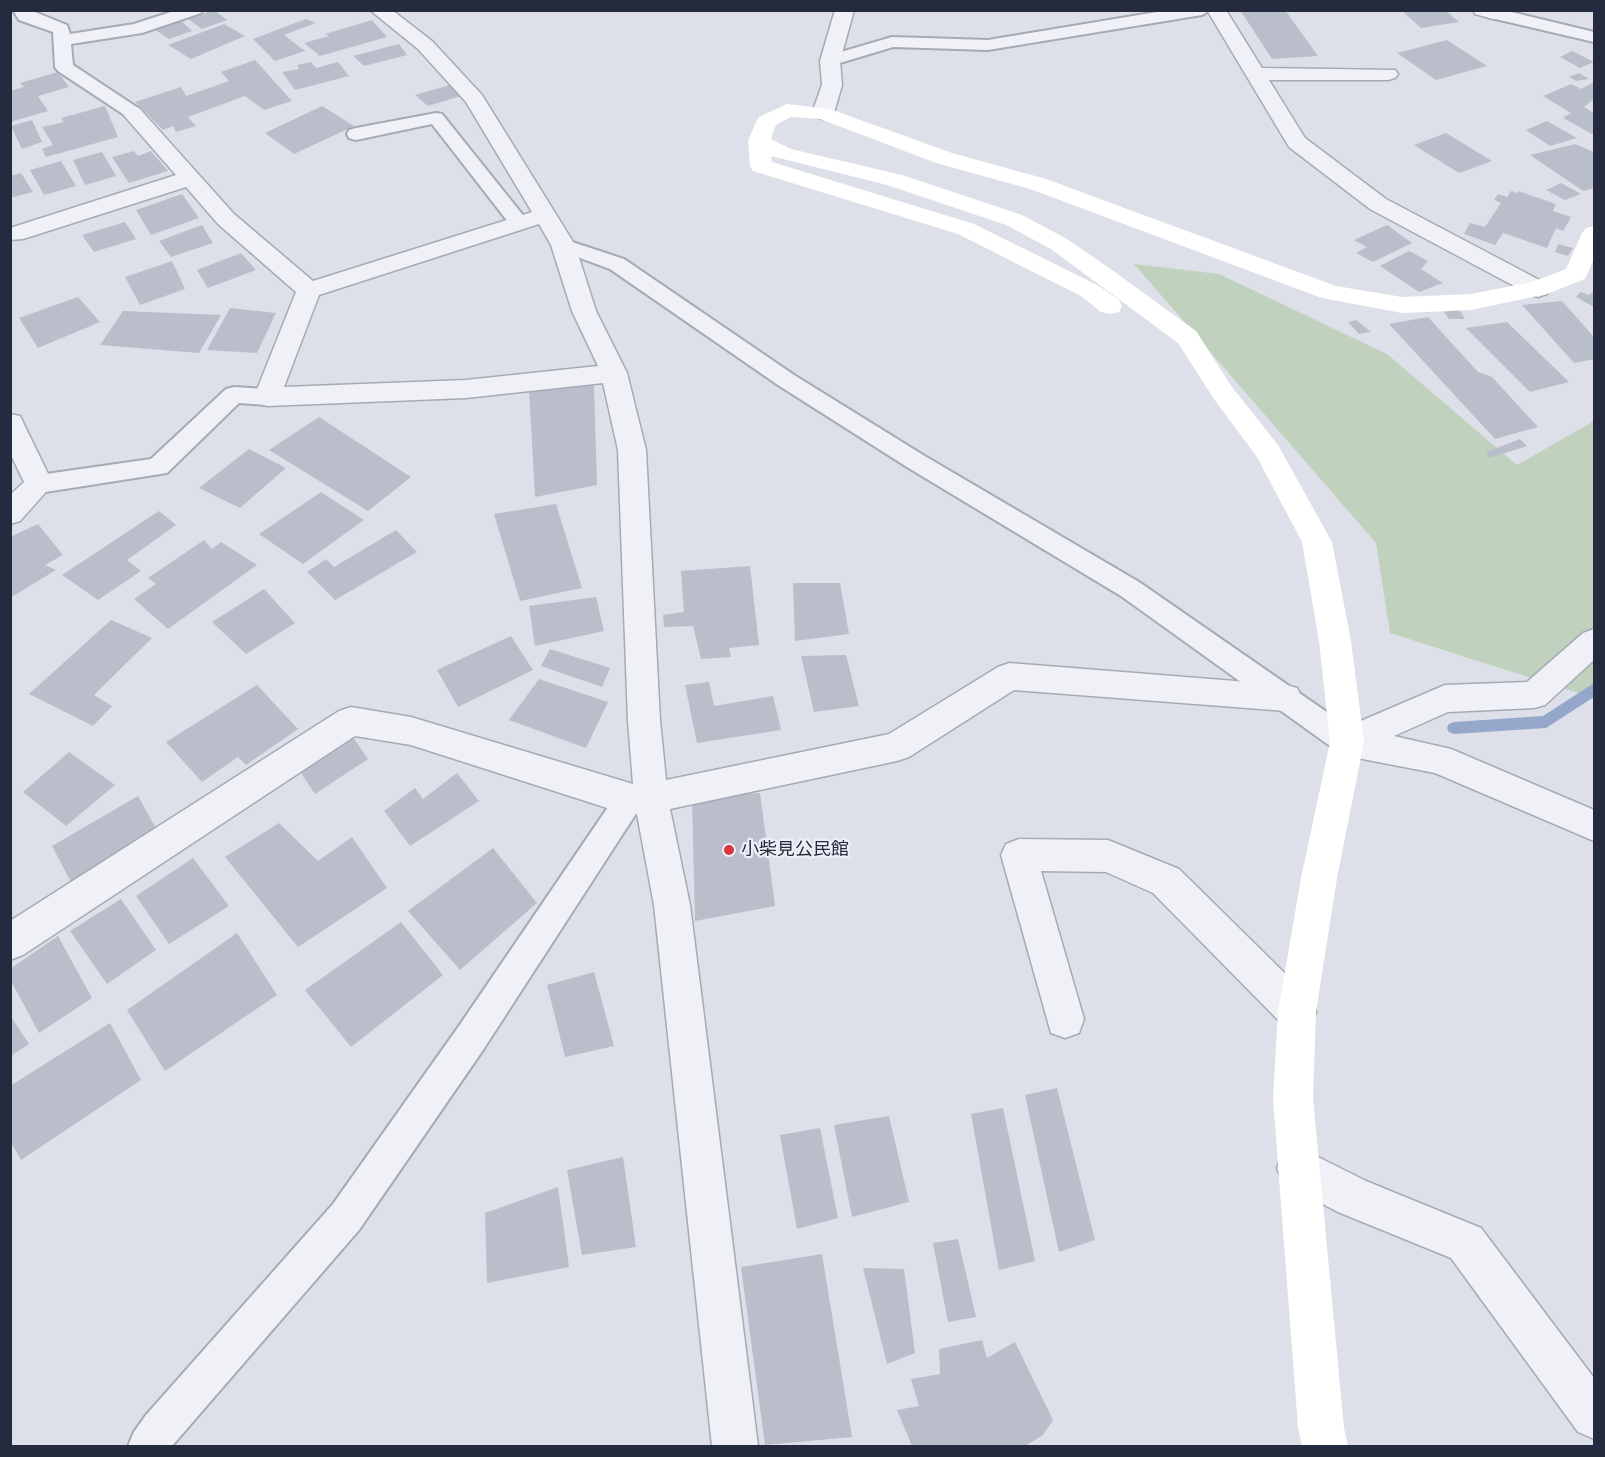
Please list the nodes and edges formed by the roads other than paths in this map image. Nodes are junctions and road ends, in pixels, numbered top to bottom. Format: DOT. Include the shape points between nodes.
graph roads {
  1 [pos="195,10"];
  2 [pos="379,10"];
  3 [pos="845,10"];
  4 [pos="1202,10"];
  5 [pos="1216,10"];
  6 [pos="1487,12"];
  7 [pos="26,14"];
  8 [pos="10,27"];
  9 [pos="1594,37"];
  10 [pos="62,40"];
  11 [pos="830,61"];
  12 [pos="1255,74"];
  13 [pos="1388,74"];
  14 [pos="132,112"];
  15 [pos="823,113"];
  16 [pos="356,134"];
  17 [pos="190,178"];
  18 [pos="532,219"];
  19 [pos="1594,233"];
  20 [pos="15,234"];
  21 [pos="563,245"];
  22 [pos="1538,289"];
  23 [pos="309,290"];
  24 [pos="614,373"];
  25 [pos="267,397"];
  26 [pos="10,423"];
  27 [pos="39,484"];
  28 [pos="10,513"];
  29 [pos="1594,642"];
  30 [pos="1286,698"];
  31 [pos="1347,742"];
  32 [pos="640,799"];
  33 [pos="1594,826"];
  34 [pos="10,942"];
  35 [pos="1297,1012"];
  36 [pos="1065,1019"];
  37 [pos="1298,1168"];
  38 [pos="1594,1416"];
  39 [pos="148,1446"];
  40 [pos="735,1446"];
  41 [pos="1325,1446"];
  1 -- 10 [label="lane" via="136,29"];
  2 -- 18 [label="street" via="425,45 475,99"];
  3 -- 11 [label="street"];
  4 -- 11 [label="lane" via="988,45 892,42"];
  5 -- 12 [label="street"];
  6 -- 9 [label="lane"];
  7 -- 8 [label="lane"];
  7 -- 10 [label="lane" via="61,29"];
  10 -- 14 [label="lane" via="64,67"];
  11 -- 15 [label="street" via="832,85"];
  12 -- 13 [label="street"];
  12 -- 22 [label="street" via="1297,142 1332,171 1378,204"];
  14 -- 17 [label="street"];
  15 -- 22 [label="street" via="944,158 1038,184 1331,292 1402,305 1471,302"];
  15 -- 31 [label="street" via="788,110 768,122 759,141 761,166 966,229 1090,291 1223,393 1268,452 1317,542 1335,641"];
  16 -- 18 [label="lane" via="436,118"];
  17 -- 20 [label="street"];
  17 -- 23 [label="street" via="226,219"];
  18 -- 21 [label="street"];
  18 -- 23 [label="street"];
  19 -- 22 [label="street" via="1576,274"];
  21 -- 24 [label="street" via="584,310"];
  21 -- 30 [label="lane" via="616,264 786,380 1130,589"];
  23 -- 25 [label="street"];
  24 -- 25 [label="street" via="466,389"];
  24 -- 32 [label="street" via="632,450 644,721"];
  25 -- 27 [label="lane" via="234,395 158,467"];
  26 -- 27 [label="street"];
  27 -- 28 [label="street"];
  29 -- 31 [label="street" via="1534,695 1445,699"];
  30 -- 31 [label="lane"];
  30 -- 32 [label="street" via="1009,676 897,747"];
  31 -- 33 [label="street" via="1439,759"];
  31 -- 35 [label="street"];
  32 -- 34 [label="street" via="411,731 351,721"];
  32 -- 39 [label="lane" via="346,1217"];
  32 -- 40 [label="street" via="672,905"];
  35 -- 36 [label="street" via="1166,881 1107,856 1019,855"];
  35 -- 37 [label="street" via="1293,1098"];
  37 -- 38 [label="street" via="1353,1197 1466,1244"];
  37 -- 41 [label="street"];
}
